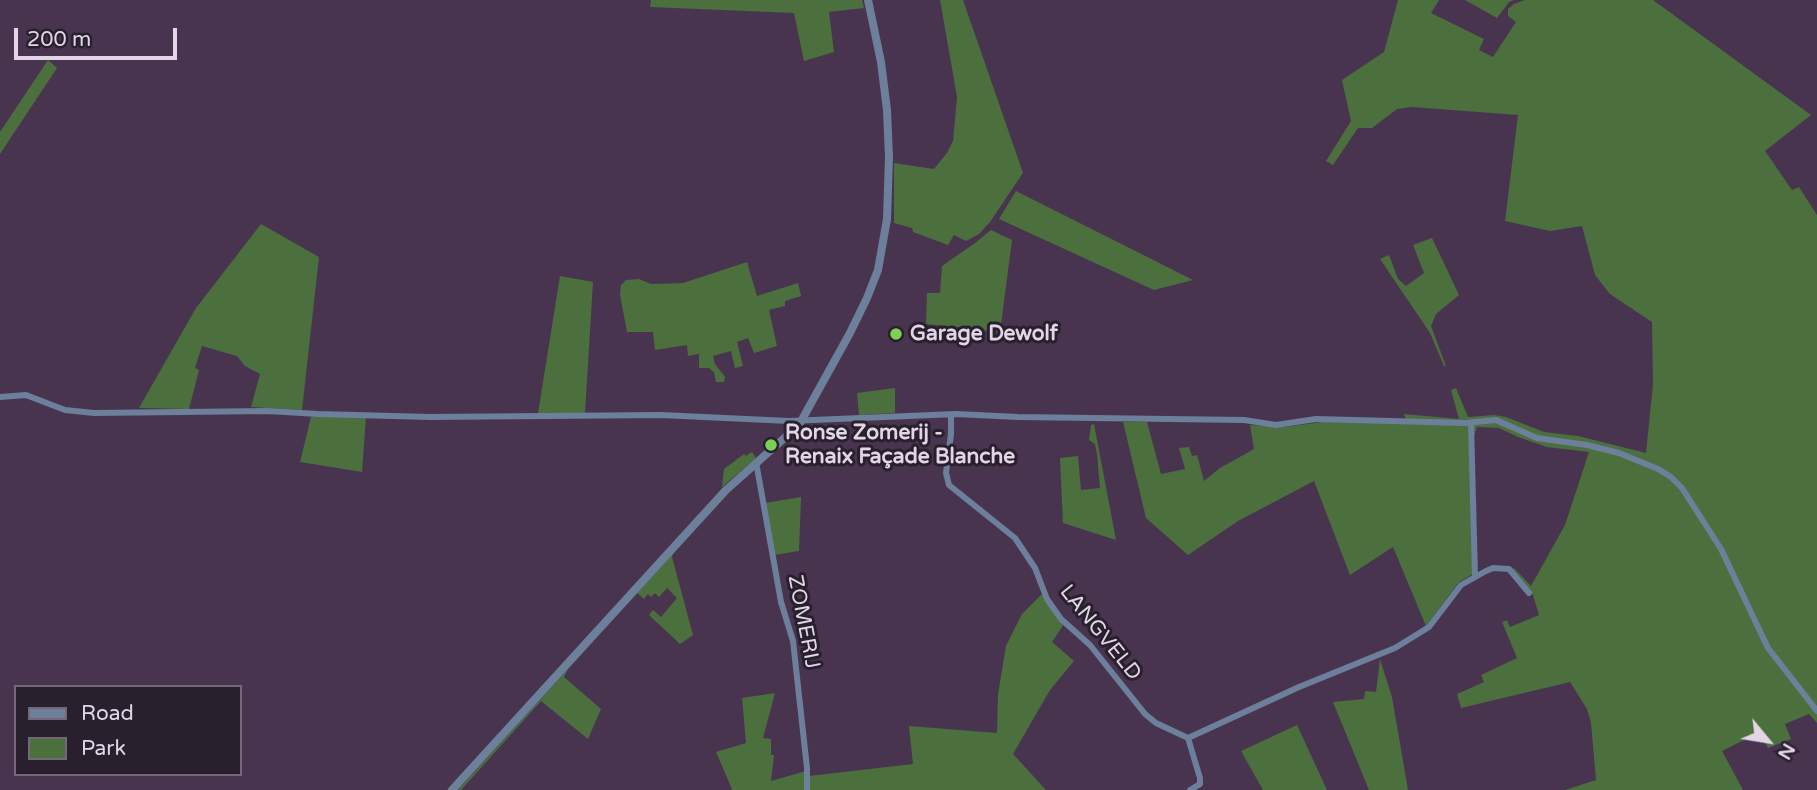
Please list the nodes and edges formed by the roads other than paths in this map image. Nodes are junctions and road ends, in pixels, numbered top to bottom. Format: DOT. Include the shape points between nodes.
graph roads {
  1 [pos="867,0"];
  2 [pos="0,397"];
  3 [pos="951,415"];
  4 [pos="803,420"];
  5 [pos="1471,423"];
  6 [pos="756,462"];
  7 [pos="1475,576"];
  8 [pos="1529,593"];
  9 [pos="1817,712"];
  10 [pos="1188,738"];
  11 [pos="452,790"];
  12 [pos="807,790"];
  13 [pos="1190,790"];
  1 -- 4 [label="street" via="887,110 884,241 867,298"];
  2 -- 4 [label="street" via="26,395 78,412"];
  3 -- 4 [label="street"];
  3 -- 5 [label="street" via="1244,420 1276,425 1317,419"];
  3 -- 10 [label="street, LANGVELD" via="949,485 1015,538 1061,619 1090,645 1144,714"];
  4 -- 6 [label="street"];
  5 -- 7 [label="street"];
  5 -- 9 [label="street" via="1496,420 1537,438 1601,448 1647,463 1671,477 1721,549 1768,648"];
  6 -- 11 [label="street"];
  6 -- 12 [label="street, ZOMERIJ" via="793,641"];
  7 -- 8 [label="street" via="1493,568 1509,569"];
  7 -- 10 [label="street" via="1458,587 1429,627 1408,641"];
  10 -- 13 [label="street" via="1200,778 1200,784"];
}
